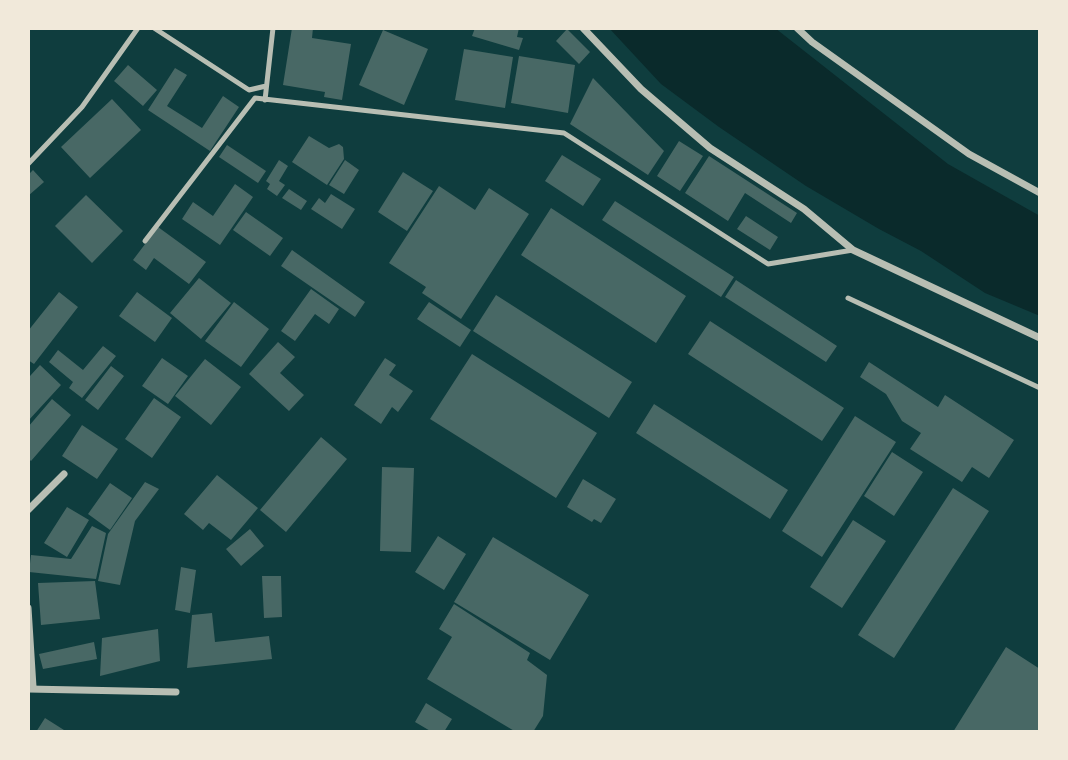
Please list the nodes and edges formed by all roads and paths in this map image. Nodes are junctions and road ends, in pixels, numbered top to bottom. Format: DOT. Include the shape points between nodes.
graph roads {
  1 [pos="138,28"];
  2 [pos="154,28"];
  3 [pos="273,28"];
  4 [pos="583,28"];
  5 [pos="797,28"];
  6 [pos="266,86"];
  7 [pos="265,100"];
  8 [pos="28,164"];
  9 [pos="1040,194"];
  10 [pos="145,241"];
  11 [pos="853,250"];
  12 [pos="848,298"];
  13 [pos="1040,338"];
  14 [pos="1040,388"];
  15 [pos="64,474"];
  16 [pos="28,510"];
  17 [pos="28,608"];
  18 [pos="31,688"];
  19 [pos="176,692"];
  1 -- 8 [label="lane" via="82,107"];
  2 -- 6 [label="lane" via="249,90"];
  3 -- 6 [label="lane"];
  4 -- 11 [label="street" via="641,89 710,148 804,208"];
  5 -- 9 [label="street" via="969,154"];
  6 -- 7 [label="lane"];
  7 -- 10 [label="lane" via="255,98"];
  7 -- 11 [label="lane" via="564,133 768,264"];
  11 -- 13 [label="street"];
  12 -- 14 [label="lane"];
  15 -- 16 [label="street"];
  17 -- 18 [label="street"];
  18 -- 19 [label="street"];
}
